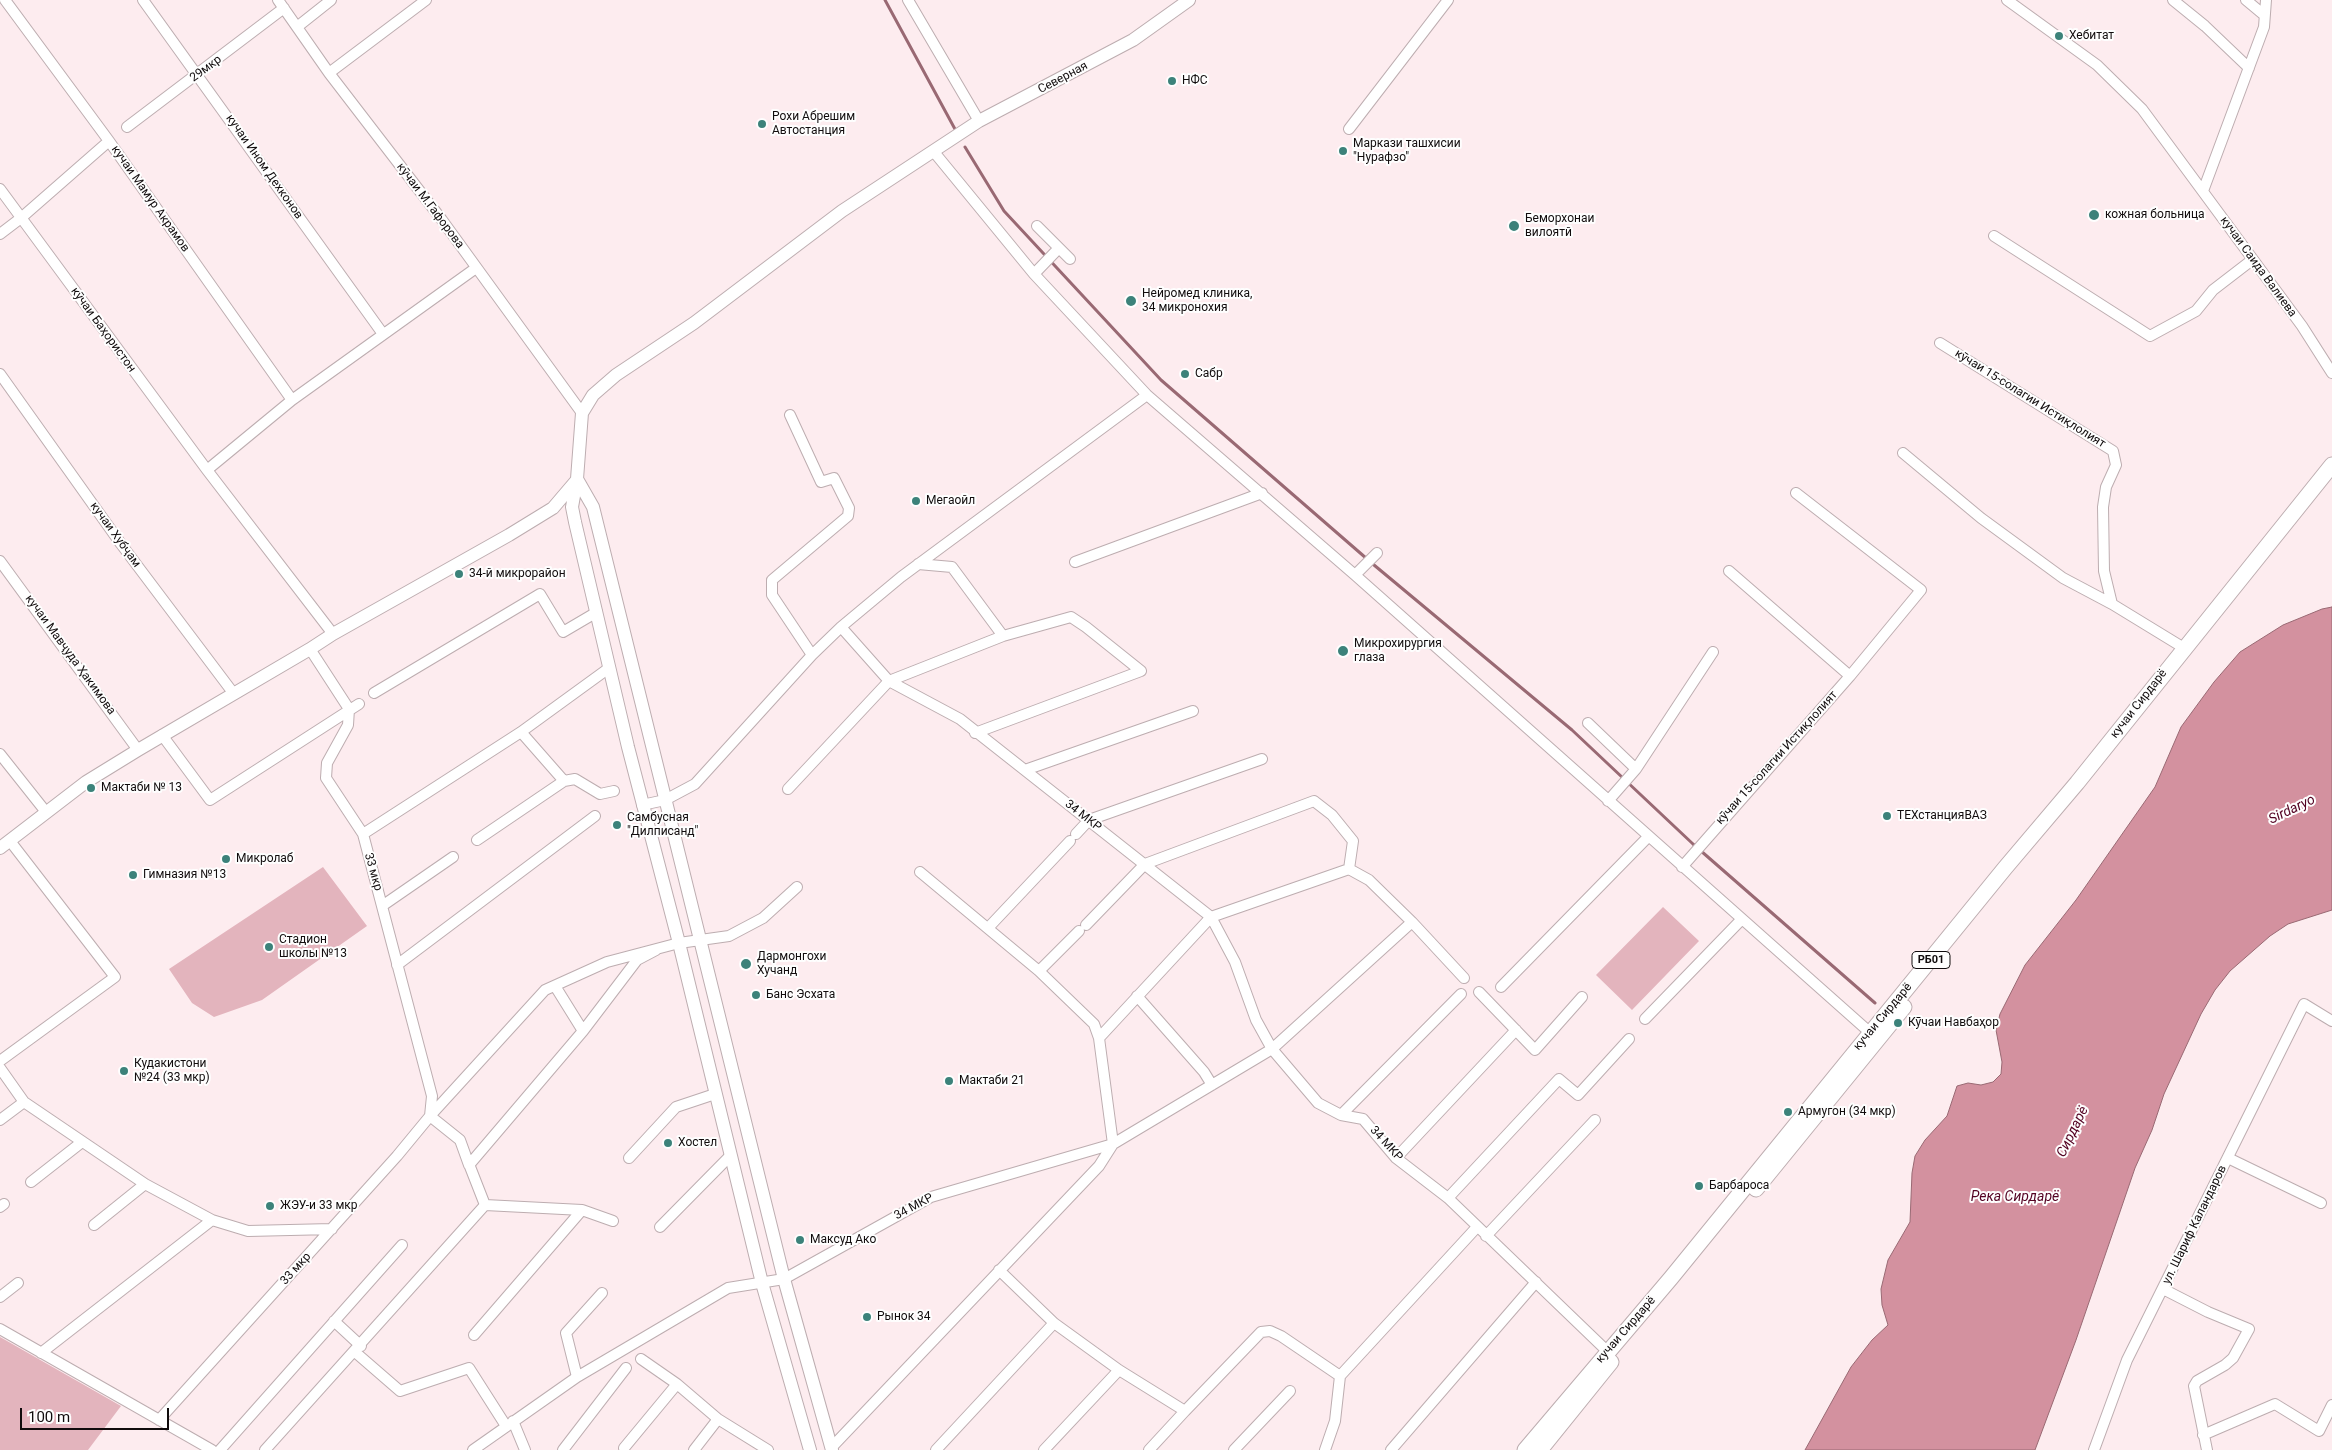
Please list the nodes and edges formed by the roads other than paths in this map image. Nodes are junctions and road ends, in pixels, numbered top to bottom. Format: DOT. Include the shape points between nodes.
graph roads {
  1 [pos="5,0"];
  2 [pos="143,0"];
  3 [pos="331,0"];
  4 [pos="426,0"];
  5 [pos="908,0"];
  6 [pos="1189,0"];
  7 [pos="1448,0"];
  8 [pos="2007,0"];
  9 [pos="2173,0"];
  10 [pos="2246,0"];
  11 [pos="2266,0"];
  12 [pos="281,4"];
  13 [pos="2264,15"];
  14 [pos="297,26"];
  15 [pos="2249,68"];
  16 [pos="329,73"];
  17 [pos="198,75"];
  18 [pos="979,121"];
  19 [pos="127,128"];
  20 [pos="1349,129"];
  21 [pos="109,141"];
  22 [pos="934,152"];
  23 [pos="0,189"];
  24 [pos="2203,191"];
  25 [pos="21,218"];
  26 [pos="1036,226"];
  27 [pos="0,234"];
  28 [pos="1994,236"];
  29 [pos="1052,255"];
  30 [pos="1070,259"];
  31 [pos="2252,260"];
  32 [pos="476,268"];
  33 [pos="1034,274"];
  34 [pos="383,334"];
  35 [pos="1940,343"];
  36 [pos="2332,373"];
  37 [pos="0,374"];
  38 [pos="1147,395"];
  39 [pos="292,400"];
  40 [pos="582,413"];
  41 [pos="790,415"];
  42 [pos="1902,453"];
  43 [pos="2332,466"];
  44 [pos="207,470"];
  45 [pos="577,479"];
  46 [pos="2332,479"];
  47 [pos="1262,493"];
  48 [pos="1796,493"];
  49 [pos="553,508"];
  50 [pos="575,522"];
  51 [pos="1377,553"];
  52 [pos="606,559"];
  53 [pos="0,561"];
  54 [pos="1075,562"];
  55 [pos="585,564"];
  56 [pos="918,564"];
  57 [pos="1728,571"];
  58 [pos="1355,575"];
  59 [pos="2112,604"];
  60 [pos="597,612"];
  61 [pos="841,626"];
  62 [pos="333,634"];
  63 [pos="1003,636"];
  64 [pos="310,649"];
  65 [pos="2188,650"];
  66 [pos="1713,652"];
  67 [pos="812,655"];
  68 [pos="609,668"];
  69 [pos="1850,676"];
  70 [pos="889,681"];
  71 [pos="234,694"];
  72 [pos="374,694"];
  73 [pos="358,704"];
  74 [pos="349,709"];
  75 [pos="1193,711"];
  76 [pos="1588,722"];
  77 [pos="521,732"];
  78 [pos="975,733"];
  79 [pos="162,735"];
  80 [pos="138,750"];
  81 [pos="0,754"];
  82 [pos="1262,759"];
  83 [pos="1636,769"];
  84 [pos="1025,770"];
  85 [pos="564,781"];
  86 [pos="788,789"];
  87 [pos="614,790"];
  88 [pos="665,800"];
  89 [pos="1608,801"];
  90 [pos="642,805"];
  91 [pos="46,812"];
  92 [pos="596,816"];
  93 [pos="1089,820"];
  94 [pos="363,834"];
  95 [pos="1648,837"];
  96 [pos="477,840"];
  97 [pos="5,845"];
  98 [pos="454,857"];
  99 [pos="1145,864"];
  100 [pos="1682,866"];
  101 [pos="1349,869"];
  102 [pos="920,872"];
  103 [pos="797,887"];
  104 [pos="382,906"];
  105 [pos="1211,917"];
  106 [pos="1741,920"];
  107 [pos="1412,922"];
  108 [pos="988,928"];
  109 [pos="702,941"];
  110 [pos="679,943"];
  111 [pos="656,950"];
  112 [pos="397,965"];
  113 [pos="1039,970"];
  114 [pos="1464,978"];
  115 [pos="554,986"];
  116 [pos="1501,988"];
  117 [pos="1479,992"];
  118 [pos="1461,994"];
  119 [pos="1138,996"];
  120 [pos="1582,998"];
  121 [pos="1645,1019"];
  122 [pos="2332,1021"];
  123 [pos="1516,1030"];
  124 [pos="583,1031"];
  125 [pos="1874,1037"];
  126 [pos="1099,1038"];
  127 [pos="1629,1039"];
  128 [pos="1272,1049"];
  129 [pos="0,1061"];
  130 [pos="0,1068"];
  131 [pos="1212,1085"];
  132 [pos="715,1094"];
  133 [pos="24,1102"];
  134 [pos="430,1116"];
  135 [pos="1341,1116"];
  136 [pos="0,1120"];
  137 [pos="1595,1120"];
  138 [pos="82,1142"];
  139 [pos="1112,1144"];
  140 [pos="730,1156"];
  141 [pos="629,1158"];
  142 [pos="1396,1158"];
  143 [pos="2228,1158"];
  144 [pos="470,1166"];
  145 [pos="30,1182"];
  146 [pos="145,1184"];
  147 [pos="1448,1198"];
  148 [pos="2321,1203"];
  149 [pos="485,1205"];
  150 [pos="582,1210"];
  151 [pos="212,1220"];
  152 [pos="613,1221"];
  153 [pos="94,1225"];
  154 [pos="660,1227"];
  155 [pos="1477,1227"];
  156 [pos="332,1229"];
  157 [pos="1486,1236"];
  158 [pos="402,1245"];
  159 [pos="999,1270"];
  160 [pos="784,1279"];
  161 [pos="1536,1282"];
  162 [pos="18,1283"];
  163 [pos="762,1283"];
  164 [pos="2162,1289"];
  165 [pos="602,1293"];
  166 [pos="0,1297"];
  167 [pos="334,1321"];
  168 [pos="1054,1323"];
  169 [pos="0,1329"];
  170 [pos="474,1335"];
  171 [pos="358,1349"];
  172 [pos="1607,1351"];
  173 [pos="41,1353"];
  174 [pos="640,1359"];
  175 [pos="626,1368"];
  176 [pos="1119,1370"];
  177 [pos="1340,1376"];
  178 [pos="577,1377"];
  179 [pos="677,1384"];
  180 [pos="1290,1391"];
  181 [pos="2332,1405"];
  182 [pos="1185,1411"];
  183 [pos="718,1419"];
  184 [pos="159,1420"];
  185 [pos="510,1424"];
  186 [pos="2202,1435"];
  187 [pos="624,1448"];
  188 [pos="832,1449"];
  189 [pos="212,1450"];
  190 [pos="220,1450"];
  191 [pos="265,1450"];
  192 [pos="473,1450"];
  193 [pos="479,1450"];
  194 [pos="525,1450"];
  195 [pos="563,1450"];
  196 [pos="694,1450"];
  197 [pos="768,1450"];
  198 [pos="810,1450"];
  199 [pos="936,1450"];
  200 [pos="1044,1450"];
  201 [pos="1149,1450"];
  202 [pos="1234,1450"];
  203 [pos="1325,1450"];
  204 [pos="1391,1450"];
  205 [pos="1525,1450"];
  206 [pos="1540,1450"];
  207 [pos="2094,1450"];
  208 [pos="2207,1450"];
  1 -- 21 [label="street, кучаи Мамур Акрамов"];
  2 -- 17 [label="street, кучаи Ином Дехконов"];
  3 -- 14 [label="street"];
  4 -- 16 [label="street"];
  5 -- 18 [label="street"];
  6 -- 18 [label="main road, Северная" via="1134,40"];
  7 -- 20 [label="street"];
  8 -- 24 [label="street, кучаи Саида Валиева" via="2097,65 2142,109"];
  9 -- 15 [label="street"];
  10 -- 13 [label="street"];
  11 -- 13 [label="street"];
  12 -- 14 [label="street, кӯчаи М.Гафорова"];
  12 -- 17 [label="street, 29мкр"];
  13 -- 15 [label="street" via="2264,27"];
  14 -- 16 [label="street, кӯчаи М.Гафорова"];
  15 -- 24 [label="street"];
  16 -- 32 [label="street, кӯчаи М.Гафорова"];
  17 -- 19 [label="street, 29мкр"];
  17 -- 34 [label="street, кучаи Ином Дехконов"];
  18 -- 22 [label="main road, Северная"];
  21 -- 25 [label="street"];
  21 -- 39 [label="street, кучаи Мамур Акрамов"];
  22 -- 33 [label="street"];
  22 -- 40 [label="main road, Северная" via="842,211 694,323 616,375 593,395"];
  23 -- 25 [label="street, кӯчаи Баҳористон"];
  24 -- 31 [label="street, кучаи Саида Валиева"];
  25 -- 27 [label="street"];
  25 -- 44 [label="street, кӯчаи Баҳористон"];
  26 -- 29 [label="street"];
  28 -- 31 [label="street" via="2150,336 2196,311 2213,290"];
  29 -- 30 [label="street"];
  29 -- 33 [label="street"];
  31 -- 36 [label="street, кучаи Саида Валиева" via="2302,326"];
  32 -- 34 [label="street"];
  32 -- 40 [label="street, кӯчаи М.Гафорова"];
  33 -- 38 [label="street"];
  34 -- 39 [label="street"];
  35 -- 59 [label="street, кӯчаи 15-солагии Истиқлолият" via="2113,450 2116,465 2106,486 2103,507 2104,571"];
  37 -- 71 [label="street, кучаи Хубҷам" via="121,544"];
  38 -- 47 [label="street"];
  38 -- 56 [label="street"];
  39 -- 44 [label="street"];
  40 -- 45 [label="main road"];
  41 -- 67 [label="street" via="821,482 834,478 849,508 848,516 772,580 772,595"];
  42 -- 59 [label="street" via="1981,518 2063,578"];
  43 -- 65 [label="highway, РБ01"];
  44 -- 62 [label="street, кӯчаи Баҳористон"];
  45 -- 49 [label="main road"];
  45 -- 50 [label="main road" via="572,507"];
  45 -- 52 [label="main road" via="594,507"];
  46 -- 65 [label="highway, РБ01"];
  47 -- 54 [label="street"];
  47 -- 58 [label="street"];
  48 -- 69 [label="street, кӯчаи 15-солагии Истиқлолият" via="1921,590"];
  49 -- 50 [label="main road" via="570,514"];
  49 -- 62 [label="main road"];
  50 -- 55 [label="main road"];
  51 -- 58 [label="street"];
  52 -- 55 [label="main road"];
  52 -- 88 [label="main road"];
  53 -- 80 [label="street, кучаи Мавҷуда Ҳакимова"];
  55 -- 60 [label="main road"];
  56 -- 61 [label="street"];
  56 -- 63 [label="street" via="952,567"];
  57 -- 69 [label="street"];
  58 -- 89 [label="street"];
  59 -- 65 [label="street"];
  60 -- 68 [label="main road"];
  60 -- 72 [label="street" via="563,632 540,594"];
  61 -- 67 [label="street"];
  61 -- 70 [label="street, 34 МКР"];
  62 -- 64 [label="main road"];
  63 -- 70 [label="street"];
  63 -- 78 [label="street" via="1071,617 1141,672"];
  64 -- 71 [label="main road"];
  64 -- 74 [label="street"];
  65 -- 125 [label="highway, РБ01" via="2007,879"];
  66 -- 83 [label="street"];
  67 -- 88 [label="street" via="695,784"];
  68 -- 77 [label="street"];
  68 -- 90 [label="main road"];
  69 -- 100 [label="street, кӯчаи 15-солагии Истиқлолият"];
  70 -- 78 [label="street, 34 МКР" via="960,719"];
  70 -- 86 [label="street"];
  71 -- 79 [label="main road"];
  73 -- 74 [label="street"];
  74 -- 79 [label="street" via="210,800"];
  74 -- 94 [label="street, 33 мкр" via="348,725 327,763 326,778"];
  75 -- 84 [label="street"];
  76 -- 83 [label="street"];
  77 -- 85 [label="street"];
  77 -- 94 [label="street"];
  78 -- 84 [label="street, 34 МКР"];
  79 -- 80 [label="main road"];
  80 -- 91 [label="main road" via="86,782"];
  81 -- 91 [label="street"];
  82 -- 93 [label="street"];
  83 -- 89 [label="street"];
  84 -- 93 [label="street, 34 МКР"];
  85 -- 87 [label="street" via="575,779 600,794"];
  85 -- 96 [label="street"];
  88 -- 90 [label="street"];
  88 -- 109 [label="main road"];
  89 -- 95 [label="street"];
  90 -- 110 [label="main road"];
  91 -- 97 [label="main road"];
  92 -- 112 [label="street"];
  93 -- 99 [label="street, 34 МКР"];
  93 -- 108 [label="street"];
  94 -- 104 [label="street, 33 мкр"];
  95 -- 100 [label="street"];
  95 -- 116 [label="street"];
  97 -- 129 [label="street" via="115,978"];
  98 -- 104 [label="street"];
  99 -- 101 [label="street" via="1314,801 1332,815 1353,841"];
  99 -- 105 [label="street, 34 МКР"];
  99 -- 113 [label="street"];
  100 -- 106 [label="street"];
  101 -- 105 [label="street"];
  101 -- 107 [label="street" via="1369,880"];
  102 -- 108 [label="street"];
  103 -- 109 [label="street" via="762,918 729,936"];
  104 -- 112 [label="street, 33 мкр"];
  105 -- 119 [label="street"];
  105 -- 128 [label="street" via="1236,962 1256,1020"];
  106 -- 121 [label="street"];
  106 -- 125 [label="street"];
  107 -- 114 [label="street"];
  107 -- 128 [label="street, 34 МКР"];
  108 -- 113 [label="street"];
  109 -- 110 [label="street, 33 мкр"];
  109 -- 160 [label="main road"];
  110 -- 111 [label="street, 33 мкр"];
  110 -- 132 [label="main road"];
  111 -- 115 [label="street, 33 мкр" via="607,962"];
  111 -- 124 [label="street" via="637,960"];
  112 -- 134 [label="street, 33 мкр" via="432,1096"];
  113 -- 126 [label="street" via="1094,1024"];
  115 -- 124 [label="street"];
  115 -- 134 [label="street, 33 мкр" via="545,990"];
  117 -- 123 [label="street"];
  118 -- 135 [label="street"];
  119 -- 126 [label="street"];
  119 -- 131 [label="street"];
  120 -- 123 [label="street" via="1535,1050"];
  122 -- 143 [label="street, ул. Шариф Каландаров" via="2304,1004"];
  123 -- 142 [label="street"];
  124 -- 144 [label="street"];
  125 -- 172 [label="highway, кучаи Сирдарё / РБ01"];
  125 -- 206 [label="highway, РБ01"];
  126 -- 139 [label="street"];
  127 -- 147 [label="street" via="1578,1095 1559,1079"];
  128 -- 131 [label="street, 34 МКР"];
  128 -- 135 [label="street, 34 МКР" via="1318,1103"];
  130 -- 133 [label="street"];
  131 -- 139 [label="street, 34 МКР"];
  132 -- 140 [label="main road"];
  132 -- 141 [label="street" via="676,1107"];
  133 -- 136 [label="street"];
  133 -- 138 [label="street"];
  134 -- 144 [label="street" via="460,1140"];
  134 -- 156 [label="street, 33 мкр"];
  135 -- 142 [label="street, 34 МКР" via="1363,1119"];
  137 -- 157 [label="street"];
  138 -- 145 [label="street"];
  138 -- 146 [label="street"];
  139 -- 159 [label="street, 34 МКР" via="1099,1166"];
  139 -- 160 [label="street, 34 МКР" via="931,1197"];
  140 -- 154 [label="street"];
  140 -- 163 [label="main road"];
  142 -- 147 [label="street, 34 МКР"];
  143 -- 148 [label="street"];
  143 -- 164 [label="street, ул. Шариф Каландаров"];
  144 -- 149 [label="street"];
  146 -- 151 [label="street"];
  146 -- 153 [label="street"];
  147 -- 155 [label="street, 34 МКР"];
  149 -- 150 [label="street"];
  149 -- 171 [label="street"];
  150 -- 152 [label="street"];
  150 -- 170 [label="street"];
  151 -- 156 [label="street" via="248,1231"];
  151 -- 173 [label="street"];
  155 -- 157 [label="street, 34 МКР"];
  155 -- 177 [label="street"];
  156 -- 184 [label="street, 33 мкр"];
  157 -- 161 [label="street, 34 МКР"];
  158 -- 167 [label="street"];
  159 -- 168 [label="street"];
  159 -- 188 [label="street, 34 МКР"];
  160 -- 163 [label="street, 34 МКР"];
  160 -- 188 [label="main road"];
  161 -- 172 [label="street, 34 МКР"];
  161 -- 204 [label="street"];
  162 -- 166 [label="street"];
  163 -- 178 [label="street, 34 МКР" via="728,1288"];
  163 -- 198 [label="main road"];
  164 -- 186 [label="street" via="2249,1329 2233,1358 2194,1386"];
  164 -- 207 [label="street, ул. Шариф Каландаров" via="2127,1360"];
  165 -- 178 [label="street" via="566,1333"];
  167 -- 171 [label="street"];
  167 -- 190 [label="street"];
  168 -- 176 [label="street"];
  168 -- 199 [label="street"];
  169 -- 173 [label="street"];
  171 -- 185 [label="street" via="400,1391 469,1368"];
  171 -- 191 [label="street"];
  172 -- 205 [label="highway, кучаи Сирдарё / РБ01"];
  173 -- 184 [label="street"];
  174 -- 179 [label="street"];
  175 -- 195 [label="street"];
  176 -- 182 [label="street"];
  176 -- 200 [label="street"];
  177 -- 182 [label="street" via="1281,1336 1261,1332"];
  177 -- 203 [label="street" via="1335,1421"];
  178 -- 185 [label="street, 34 МКР"];
  179 -- 183 [label="street"];
  179 -- 187 [label="street"];
  180 -- 202 [label="street"];
  181 -- 186 [label="street" via="2319,1431 2275,1404"];
  182 -- 201 [label="street"];
  183 -- 196 [label="street"];
  183 -- 197 [label="street"];
  184 -- 189 [label="street"];
  185 -- 192 [label="street"];
  185 -- 193 [label="street"];
  185 -- 194 [label="street"];
  186 -- 208 [label="street"];
}
